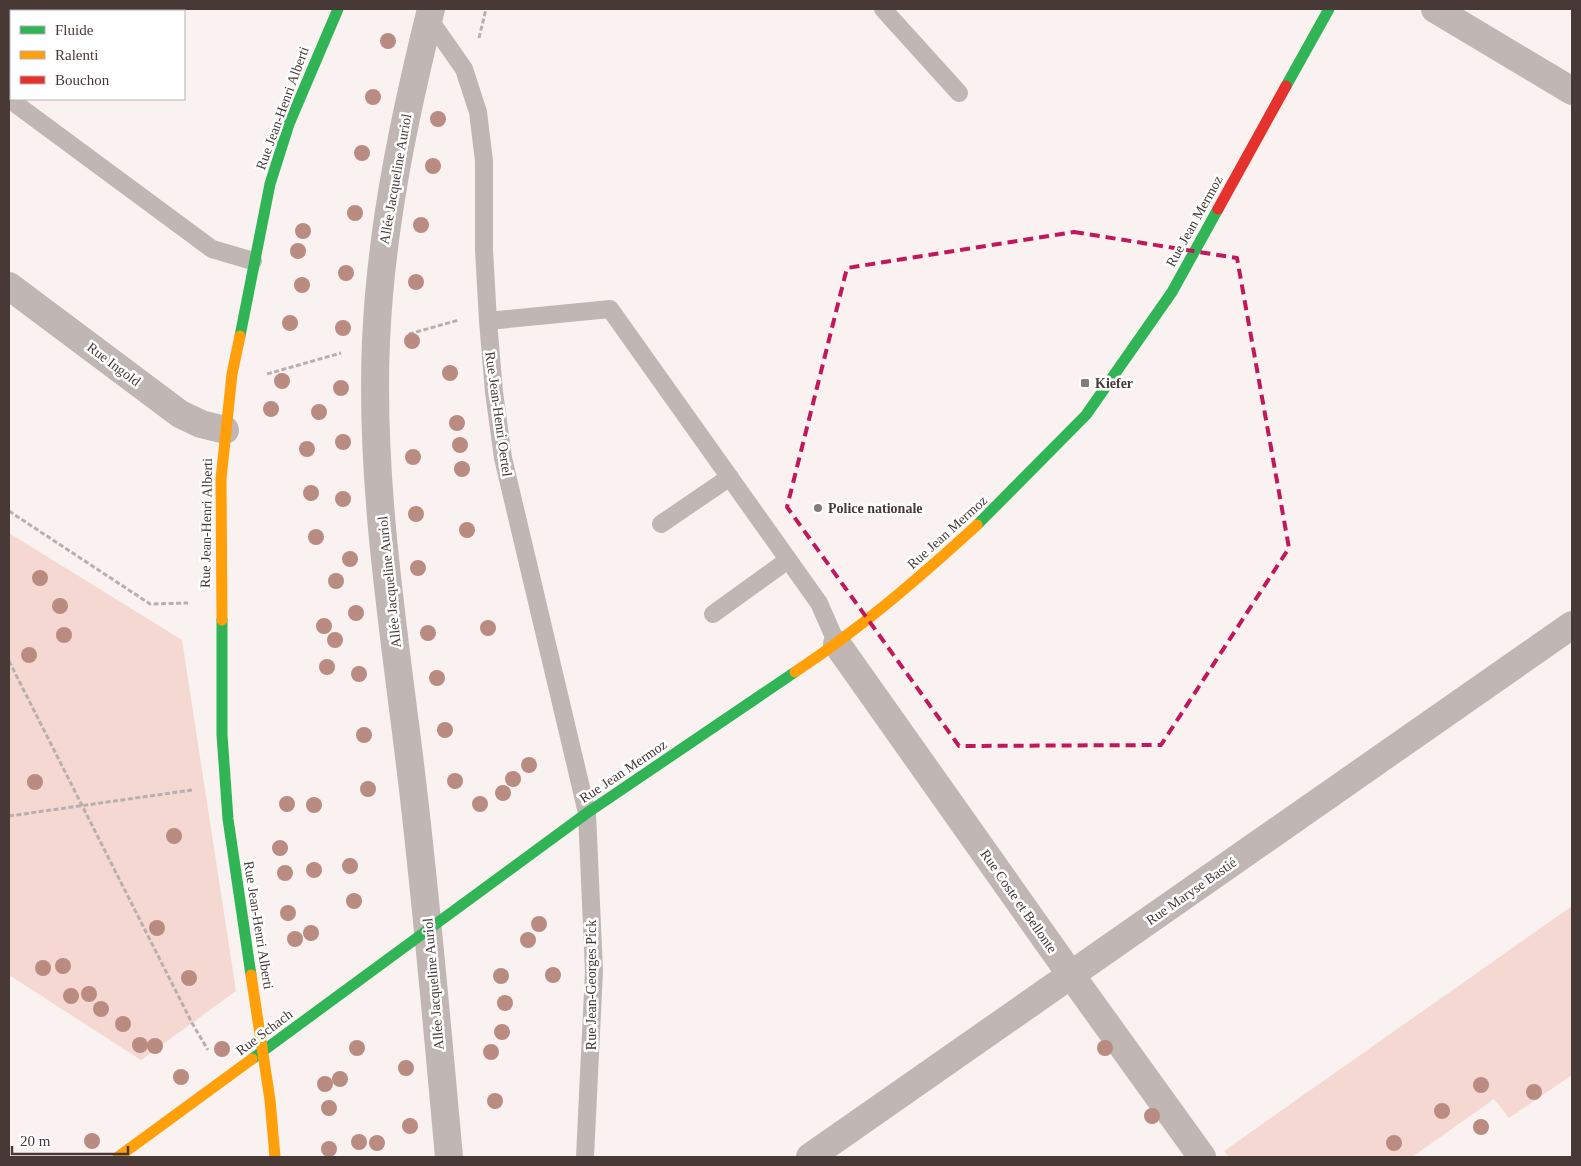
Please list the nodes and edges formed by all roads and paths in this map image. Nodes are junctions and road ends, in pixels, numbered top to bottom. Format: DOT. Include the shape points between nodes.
graph roads {
  1 [pos="338,9"];
  2 [pos="883,9"];
  3 [pos="1329,9"];
  4 [pos="1435,9"];
  5 [pos="430,14"];
  6 [pos="1572,91"];
  7 [pos="959,93"];
  8 [pos="10,100"];
  9 [pos="253,260"];
  10 [pos="9,288"];
  11 [pos="488,321"];
  12 [pos="225,430"];
  13 [pos="730,477"];
  14 [pos="9,511"];
  15 [pos="661,524"];
  16 [pos="788,560"];
  17 [pos="220,603"];
  18 [pos="713,614"];
  19 [pos="1572,624"];
  20 [pos="838,644"];
  21 [pos="9,661"];
  22 [pos="225,786"];
  23 [pos="81,805"];
  24 [pos="587,813"];
  25 [pos="9,816"];
  26 [pos="428,930"];
  27 [pos="1071,975"];
  28 [pos="262,1053"];
  29 [pos="226,1079"];
  30 [pos="840,1147"];
  31 [pos="119,1157"];
  32 [pos="276,1157"];
  33 [pos="449,1157"];
  34 [pos="585,1157"];
  35 [pos="810,1157"];
  36 [pos="1201,1157"];
  1 -- 9 [label="street, Rue Jean-Henri Alberti" via="289,124 270,184"];
  2 -- 7 [label="lane"];
  3 -- 20 [label="street, Rue Jean Mermoz" via="1172,292 1086,415 995,509"];
  4 -- 6 [label="street"];
  5 -- 11 [label="lane, Rue Jean-Henri Oertel" via="464,70 478,112 484,161"];
  5 -- 26 [label="street, Allée Jacqueline Auriol" via="399,143 389,203 376,343 380,499"];
  8 -- 9 [label="lane" via="212,249"];
  9 -- 12 [label="street, Rue Jean-Henri Alberti"];
  10 -- 12 [label="street, Rue Ingold" via="180,414"];
  11 -- 13 [label="lane" via="610,308"];
  11 -- 24 [label="lane, Rue Jean-Henri Oertel" via="503,458"];
  12 -- 17 [label="street, Rue Jean-Henri Alberti" via="220,480"];
  13 -- 15 [label="lane"];
  13 -- 16 [label="lane"];
  14 -- 17 [label="path" via="150,604"];
  16 -- 18 [label="lane"];
  16 -- 20 [label="lane" via="819,603"];
  17 -- 22 [label="street, Rue Jean-Henri Alberti"];
  19 -- 27 [label="street, Rue Maryse Bastié"];
  20 -- 24 [label="street, Rue Jean Mermoz"];
  20 -- 27 [label="street, Rue Coste et Bellonte"];
  21 -- 23 [label="path"];
  22 -- 23 [label="path"];
  22 -- 28 [label="street, Rue Jean-Henri Alberti"];
  23 -- 25 [label="path"];
  23 -- 29 [label="path" via="194,1026"];
  24 -- 26 [label="street, Rue Jean Mermoz"];
  24 -- 34 [label="lane, Rue Jean-Georges Pick" via="594,971"];
  26 -- 28 [label="street, Rue Schach"];
  26 -- 33 [label="street, Allée Jacqueline Auriol"];
  27 -- 30 [label="street, Rue Maryse Bastié"];
  27 -- 36 [label="street, Rue Coste et Bellonte"];
  28 -- 29 [label="street, Rue Schach"];
  28 -- 32 [label="street, Rue Jean-Henri Alberti"];
  29 -- 31 [label="street, Rue Schach"];
  30 -- 35 [label="street, Rue Maryse Bastié"];
}
